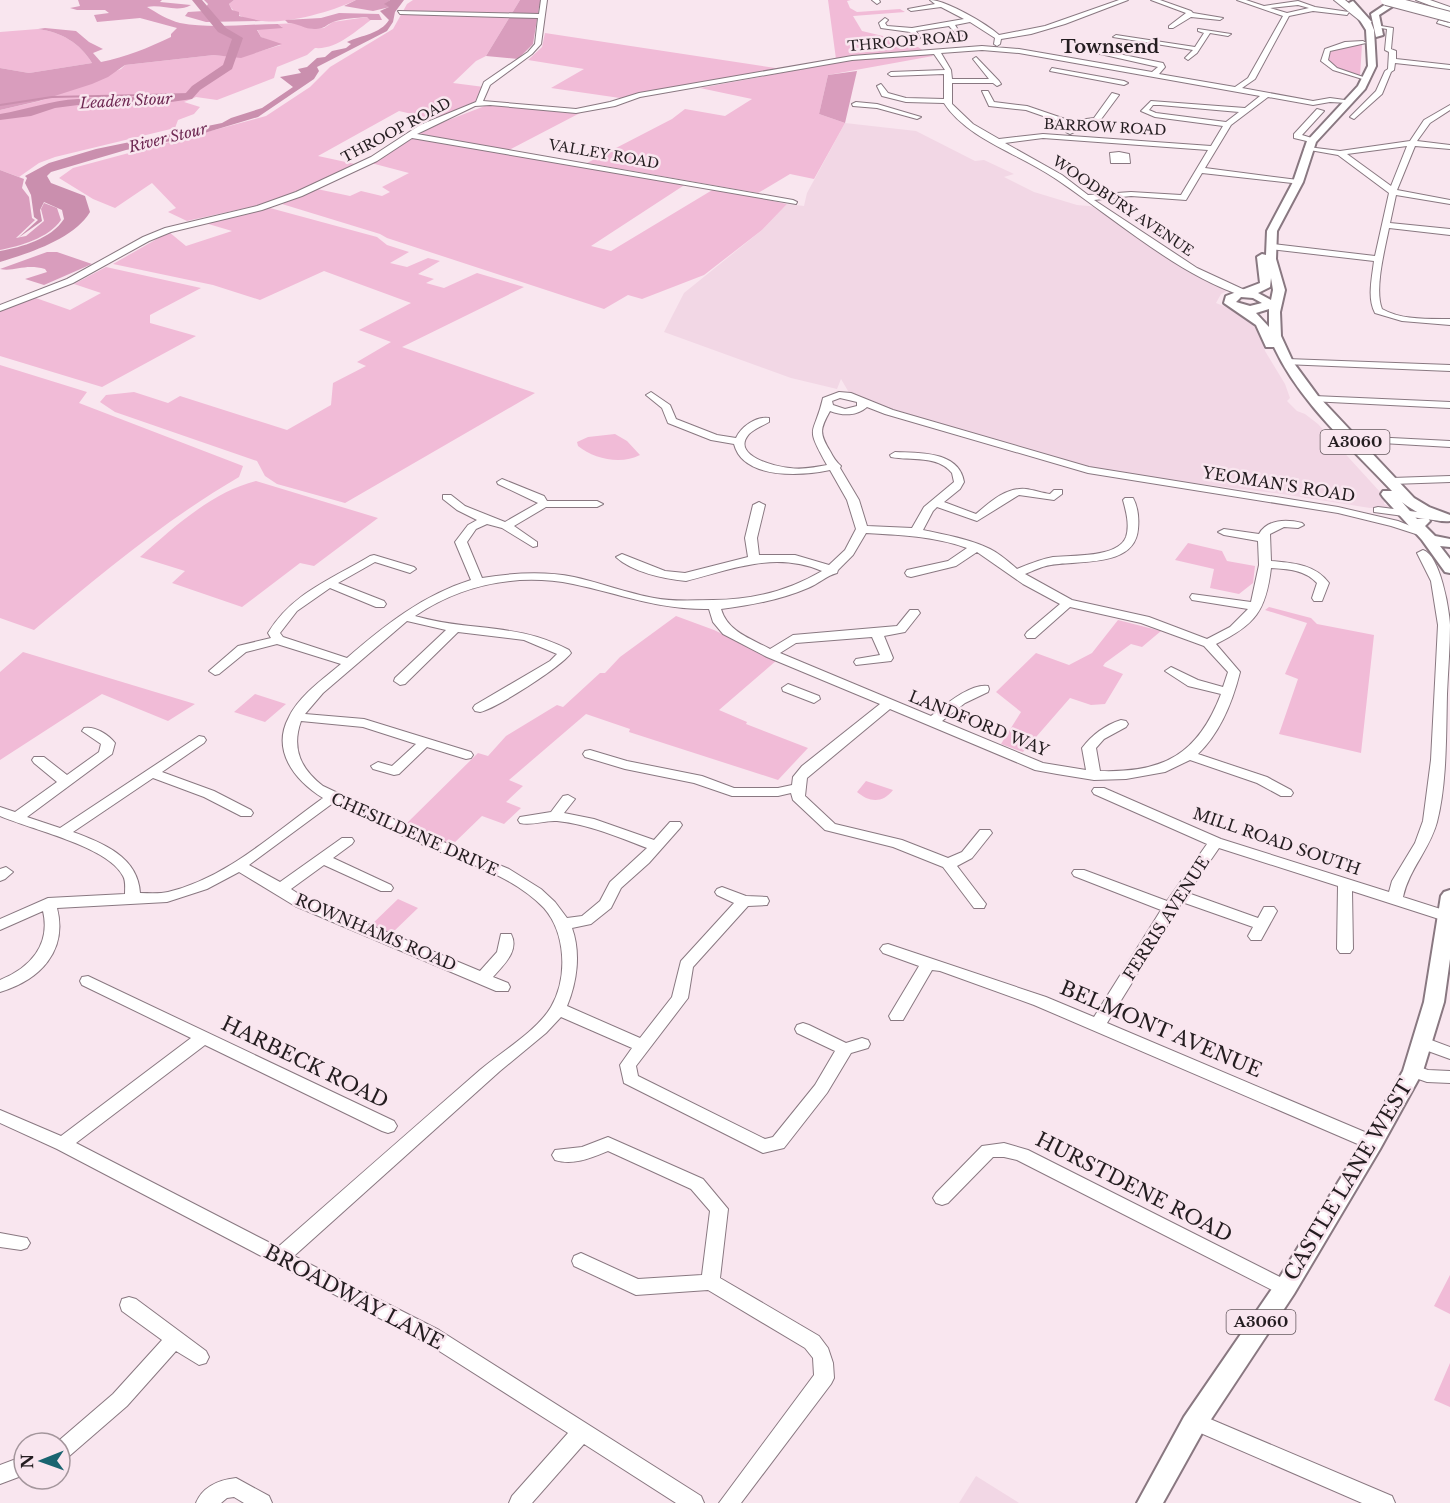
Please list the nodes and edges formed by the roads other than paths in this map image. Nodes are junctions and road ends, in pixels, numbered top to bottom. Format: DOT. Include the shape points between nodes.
graph roads {
  1 [pos="544,0"];
  2 [pos="1125,0"];
  3 [pos="1154,0"];
  4 [pos="1240,0"];
  5 [pos="1307,0"];
  6 [pos="1340,0"];
  7 [pos="1410,0"];
  8 [pos="1421,0"];
  9 [pos="1349,1"];
  10 [pos="936,2"];
  11 [pos="1298,3"];
  12 [pos="1390,3"];
  13 [pos="1265,7"];
  14 [pos="911,9"];
  15 [pos="1313,9"];
  16 [pos="400,12"];
  17 [pos="1347,13"];
  18 [pos="1190,15"];
  19 [pos="1287,15"];
  20 [pos="1450,15"];
  21 [pos="543,16"];
  22 [pos="1220,18"];
  23 [pos="885,20"];
  24 [pos="972,20"];
  25 [pos="1367,22"];
  26 [pos="1439,22"];
  27 [pos="950,24"];
  28 [pos="1161,25"];
  29 [pos="1377,26"];
  30 [pos="1450,26"];
  31 [pos="1171,27"];
  32 [pos="1182,28"];
  33 [pos="912,30"];
  34 [pos="1127,33"];
  35 [pos="1228,34"];
  36 [pos="960,35"];
  37 [pos="998,37"];
  38 [pos="917,38"];
  39 [pos="1363,43"];
  40 [pos="1160,45"];
  41 [pos="1000,49"];
  42 [pos="1197,49"];
  43 [pos="1089,50"];
  44 [pos="1384,50"];
  45 [pos="936,51"];
  46 [pos="1146,54"];
  47 [pos="1189,58"];
  48 [pos="976,59"];
  49 [pos="1393,61"];
  50 [pos="897,64"];
  51 [pos="1107,66"];
  52 [pos="1450,67"];
  53 [pos="1380,69"];
  54 [pos="1052,70"];
  55 [pos="919,73"];
  56 [pos="891,74"];
  57 [pos="1153,75"];
  58 [pos="1090,76"];
  59 [pos="948,77"];
  60 [pos="1124,83"];
  61 [pos="1365,83"];
  62 [pos="881,86"];
  63 [pos="1350,88"];
  64 [pos="1237,89"];
  65 [pos="985,93"];
  66 [pos="1115,95"];
  67 [pos="1266,95"];
  68 [pos="906,100"];
  69 [pos="948,101"];
  70 [pos="479,103"];
  71 [pos="1313,103"];
  72 [pos="856,104"];
  73 [pos="1450,107"];
  74 [pos="888,110"];
  75 [pos="1245,110"];
  76 [pos="1320,111"];
  77 [pos="872,113"];
  78 [pos="1335,113"];
  79 [pos="917,117"];
  80 [pos="1354,117"];
  81 [pos="1430,119"];
  82 [pos="1440,120"];
  83 [pos="1070,123"];
  84 [pos="1228,124"];
  85 [pos="410,135"];
  86 [pos="1070,137"];
  87 [pos="1118,141"];
  88 [pos="996,142"];
  89 [pos="1413,143"];
  90 [pos="1310,145"];
  91 [pos="1450,147"];
  92 [pos="1212,148"];
  93 [pos="1340,153"];
  94 [pos="1119,154"];
  95 [pos="1199,170"];
  96 [pos="1298,182"];
  97 [pos="1393,192"];
  98 [pos="1086,198"];
  99 [pos="794,202"];
  100 [pos="1450,202"];
  101 [pos="1387,225"];
  102 [pos="1272,232"];
  103 [pos="1450,232"];
  104 [pos="1273,247"];
  105 [pos="1379,259"];
  106 [pos="1246,294"];
  107 [pos="1272,304"];
  108 [pos="0,308"];
  109 [pos="1240,308"];
  110 [pos="1450,322"];
  111 [pos="1287,362"];
  112 [pos="1450,368"];
  113 [pos="651,395"];
  114 [pos="1314,399"];
  115 [pos="860,405"];
  116 [pos="1450,405"];
  117 [pos="828,406"];
  118 [pos="844,412"];
  119 [pos="823,419"];
  120 [pos="765,420"];
  121 [pos="1352,439"];
  122 [pos="740,442"];
  123 [pos="1450,444"];
  124 [pos="895,455"];
  125 [pos="836,466"];
  126 [pos="1129,477"];
  127 [pos="1450,479"];
  128 [pos="1392,481"];
  129 [pos="502,482"];
  130 [pos="1058,492"];
  131 [pos="447,497"];
  132 [pos="1129,500"];
  133 [pos="937,503"];
  134 [pos="1396,503"];
  135 [pos="544,504"];
  136 [pos="597,504"];
  137 [pos="759,505"];
  138 [pos="1370,508"];
  139 [pos="1407,515"];
  140 [pos="1446,518"];
  141 [pos="486,520"];
  142 [pos="1298,525"];
  143 [pos="506,526"];
  144 [pos="862,529"];
  145 [pos="916,532"];
  146 [pos="1224,532"];
  147 [pos="1422,533"];
  148 [pos="1263,538"];
  149 [pos="1450,543"];
  150 [pos="533,544"];
  151 [pos="976,547"];
  152 [pos="1423,553"];
  153 [pos="622,557"];
  154 [pos="754,558"];
  155 [pos="1265,564"];
  156 [pos="410,569"];
  157 [pos="1450,569"];
  158 [pos="833,570"];
  159 [pos="911,573"];
  160 [pos="1016,573"];
  161 [pos="478,582"];
  162 [pos="328,583"];
  163 [pos="1196,597"];
  164 [pos="1318,598"];
  165 [pos="1068,603"];
  166 [pos="380,604"];
  167 [pos="713,604"];
  168 [pos="1257,607"];
  169 [pos="914,613"];
  170 [pos="406,617"];
  171 [pos="454,628"];
  172 [pos="877,633"];
  173 [pos="1031,635"];
  174 [pos="278,640"];
  175 [pos="1208,643"];
  176 [pos="771,654"];
  177 [pos="1446,657"];
  178 [pos="861,662"];
  179 [pos="351,663"];
  180 [pos="215,671"];
  181 [pos="1171,671"];
  182 [pos="820,675"];
  183 [pos="400,681"];
  184 [pos="788,688"];
  185 [pos="983,689"];
  186 [pos="1229,692"];
  187 [pos="801,693"];
  188 [pos="478,694"];
  189 [pos="814,699"];
  190 [pos="493,701"];
  191 [pos="888,704"];
  192 [pos="480,708"];
  193 [pos="295,717"];
  194 [pos="932,722"];
  195 [pos="1121,724"];
  196 [pos="89,731"];
  197 [pos="199,740"];
  198 [pos="425,742"];
  199 [pos="615,748"];
  200 [pos="590,754"];
  201 [pos="466,755"];
  202 [pos="1188,755"];
  203 [pos="604,759"];
  204 [pos="39,760"];
  205 [pos="378,766"];
  206 [pos="153,773"];
  207 [pos="1094,776"];
  208 [pos="65,782"];
  209 [pos="797,788"];
  210 [pos="1099,791"];
  211 [pos="1286,793"];
  212 [pos="331,798"];
  213 [pos="568,799"];
  214 [pos="0,811"];
  215 [pos="246,813"];
  216 [pos="555,816"];
  217 [pos="15,819"];
  218 [pos="525,820"];
  219 [pos="675,825"];
  220 [pos="986,833"];
  221 [pos="61,834"];
  222 [pos="347,841"];
  223 [pos="1216,842"];
  224 [pos="656,846"];
  225 [pos="323,859"];
  226 [pos="948,864"];
  227 [pos="239,866"];
  228 [pos="1079,873"];
  229 [pos="1345,884"];
  230 [pos="386,888"];
  231 [pos="281,889"];
  232 [pos="722,892"];
  233 [pos="1179,895"];
  234 [pos="1450,896"];
  235 [pos="133,898"];
  236 [pos="1395,900"];
  237 [pos="744,901"];
  238 [pos="762,901"];
  239 [pos="48,903"];
  240 [pos="979,904"];
  241 [pos="1170,908"];
  242 [pos="1447,916"];
  243 [pos="563,924"];
  244 [pos="1262,924"];
  245 [pos="0,925"];
  246 [pos="506,938"];
  247 [pos="888,949"];
  248 [pos="1345,949"];
  249 [pos="928,964"];
  250 [pos="483,978"];
  251 [pos="88,981"];
  252 [pos="0,986"];
  253 [pos="502,987"];
  254 [pos="559,1009"];
  255 [pos="897,1016"];
  256 [pos="1096,1025"];
  257 [pos="803,1029"];
  258 [pos="204,1037"];
  259 [pos="1423,1043"];
  260 [pos="862,1044"];
  261 [pos="642,1045"];
  262 [pos="845,1049"];
  263 [pos="1450,1053"];
  264 [pos="1413,1071"];
  265 [pos="1450,1077"];
  266 [pos="0,1116"];
  267 [pos="388,1126"];
  268 [pos="1373,1143"];
  269 [pos="63,1144"];
  270 [pos="561,1155"];
  271 [pos="942,1198"];
  272 [pos="0,1240"];
  273 [pos="21,1243"];
  274 [pos="280,1257"];
  275 [pos="581,1261"];
  276 [pos="710,1282"];
  277 [pos="1285,1288"];
  278 [pos="129,1305"];
  279 [pos="175,1339"];
  280 [pos="199,1357"];
  281 [pos="1196,1422"];
  282 [pos="582,1432"];
  283 [pos="72,1442"];
  284 [pos="207,1503"];
  285 [pos="262,1503"];
  286 [pos="519,1503"];
  287 [pos="694,1503"];
  288 [pos="729,1503"];
  289 [pos="1150,1503"];
  290 [pos="1385,1503"];
  1 -- 21 [label="street"];
  2 -- 37 [label="street" via="1063,24"];
  3 -- 18 [label="street" via="1184,8"];
  4 -- 13 [label="street"];
  5 -- 11 [label="street"];
  6 -- 25 [label="highway"];
  7 -- 12 [label="main road"];
  8 -- 20 [label="highway"];
  9 -- 12 [label="main road"];
  9 -- 25 [label="main road"];
  10 -- 14 [label="street"];
  10 -- 24 [label="street"];
  11 -- 13 [label="street"];
  11 -- 15 [label="street"];
  12 -- 20 [label="highway"];
  12 -- 29 [label="main road" via="1375,14"];
  13 -- 19 [label="street"];
  15 -- 17 [label="street"];
  15 -- 19 [label="street"];
  16 -- 21 [label="street"];
  18 -- 22 [label="street"];
  18 -- 31 [label="street"];
  19 -- 64 [label="street" via="1251,79"];
  21 -- 70 [label="street" via="538,44 487,84"];
  23 -- 33 [label="street" via="884,28"];
  24 -- 27 [label="street"];
  24 -- 37 [label="street"];
  25 -- 53 [label="main road"];
  26 -- 30 [label="street"];
  27 -- 33 [label="street"];
  27 -- 36 [label="street"];
  28 -- 31 [label="street"];
  29 -- 44 [label="main road"];
  29 -- 44 [label="street" via="1390,28"];
  31 -- 32 [label="street"];
  33 -- 38 [label="street"];
  34 -- 40 [label="street" via="1113,36"];
  35 -- 42 [label="street" via="1204,31"];
  37 -- 41 [label="street"];
  39 -- 63 [label="street" via="1338,46 1324,55 1324,61"];
  40 -- 42 [label="street"];
  40 -- 46 [label="street"];
  41 -- 45 [label="street, THROOP ROAD"];
  41 -- 51 [label="street, THROOP ROAD"];
  42 -- 47 [label="street"];
  43 -- 46 [label="street"];
  44 -- 49 [label="street" via="1392,51"];
  44 -- 53 [label="main road" via="1376,50"];
  45 -- 59 [label="street"];
  45 -- 70 [label="street, THROOP ROAD" via="852,58 576,111"];
  46 -- 57 [label="street" via="1162,67"];
  48 -- 59 [label="street" via="997,84"];
  49 -- 52 [label="street"];
  49 -- 53 [label="street" via="1391,70"];
  50 -- 55 [label="street"];
  51 -- 57 [label="street, THROOP ROAD"];
  51 -- 58 [label="street"];
  53 -- 61 [label="main road"];
  53 -- 80 [label="street" via="1378,92"];
  54 -- 58 [label="street"];
  55 -- 56 [label="street"];
  55 -- 59 [label="street"];
  57 -- 64 [label="street, THROOP ROAD"];
  58 -- 60 [label="street"];
  59 -- 69 [label="street"];
  61 -- 63 [label="main road"];
  61 -- 63 [label="street"];
  62 -- 68 [label="street" via="885,94"];
  63 -- 71 [label="street, THROOP ROAD" via="1334,100"];
  63 -- 78 [label="main road"];
  64 -- 67 [label="street, THROOP ROAD"];
  65 -- 83 [label="street" via="992,104 1030,105"];
  66 -- 83 [label="street" via="1096,120"];
  67 -- 71 [label="street, THROOP ROAD"];
  67 -- 75 [label="street"];
  68 -- 69 [label="street"];
  68 -- 74 [label="street"];
  69 -- 88 [label="street, WOODBURY AVENUE" via="970,126"];
  70 -- 85 [label="street, THROOP ROAD"];
  71 -- 76 [label="street"];
  72 -- 74 [label="street"];
  73 -- 81 [label="street"];
  74 -- 77 [label="street"];
  74 -- 79 [label="street"];
  75 -- 84 [label="street"];
  75 -- 84 [label="street" via="1151,103 1145,111"];
  76 -- 78 [label="street"];
  76 -- 90 [label="street" via="1297,136"];
  78 -- 90 [label="main road"];
  81 -- 82 [label="street"];
  81 -- 89 [label="street"];
  83 -- 86 [label="street"];
  84 -- 92 [label="street"];
  85 -- 99 [label="street, VALLEY ROAD"];
  85 -- 108 [label="street, THROOP ROAD" via="374,159 299,194 168,230 70,281"];
  86 -- 87 [label="street, BARROW ROAD"];
  86 -- 88 [label="street, BARROW ROAD"];
  87 -- 92 [label="street, BARROW ROAD"];
  87 -- 94 [label="street"];
  88 -- 98 [label="street, WOODBURY AVENUE" via="1059,177"];
  89 -- 91 [label="street"];
  89 -- 93 [label="street"];
  89 -- 97 [label="street"];
  90 -- 93 [label="street"];
  90 -- 96 [label="main road"];
  92 -- 95 [label="street"];
  93 -- 97 [label="street"];
  95 -- 96 [label="street"];
  95 -- 98 [label="street" via="1183,198 1131,194"];
  96 -- 102 [label="main road"];
  97 -- 100 [label="street"];
  97 -- 101 [label="street"];
  98 -- 106 [label="street, WOODBURY AVENUE" via="1194,270"];
  101 -- 103 [label="street"];
  101 -- 105 [label="street"];
  102 -- 104 [label="main road, A3060"];
  102 -- 106 [label="main road" via="1266,237 1262,252 1266,285"];
  104 -- 105 [label="street"];
  104 -- 107 [label="main road, A3060" via="1271,259 1279,284"];
  105 -- 110 [label="street" via="1374,305 1378,312"];
  106 -- 107 [label="main road"];
  106 -- 109 [label="main road" via="1230,298 1230,303"];
  107 -- 109 [label="main road" via="1257,310"];
  107 -- 111 [label="main road, A3060" via="1275,336"];
  109 -- 134 [label="main road, A3060" via="1265,327 1274,357 1299,394"];
  111 -- 112 [label="street"];
  111 -- 114 [label="main road, A3060"];
  113 -- 122 [label="street" via="666,407 672,421 715,438"];
  114 -- 116 [label="street"];
  114 -- 121 [label="main road, A3060"];
  115 -- 117 [label="street, YEOMAN'S ROAD" via="850,396 839,395 827,400"];
  115 -- 118 [label="street"];
  115 -- 126 [label="street, YEOMAN'S ROAD" via="1088,470"];
  117 -- 118 [label="street"];
  117 -- 119 [label="street"];
  118 -- 119 [label="street"];
  119 -- 125 [label="street" via="818,423 817,438"];
  120 -- 122 [label="street" via="742,434"];
  121 -- 123 [label="street"];
  121 -- 128 [label="main road, A3060"];
  122 -- 125 [label="street" via="749,460 778,471"];
  124 -- 133 [label="street" via="921,457 955,467 959,482"];
  125 -- 144 [label="street" via="859,513"];
  126 -- 138 [label="street, YEOMAN'S ROAD"];
  126 -- 147 [label="street, YEOMAN'S ROAD" via="1338,510 1394,522"];
  127 -- 128 [label="street"];
  128 -- 140 [label="main road, A3060" via="1413,504"];
  129 -- 135 [label="street" via="540,498"];
  130 -- 133 [label="street" via="1054,497 1013,493 977,518"];
  131 -- 141 [label="street"];
  132 -- 160 [label="street" via="1135,532 1123,547 1098,558 1052,561"];
  133 -- 145 [label="street" via="928,509"];
  134 -- 138 [label="street, YEOMAN'S ROAD" via="1388,508"];
  134 -- 139 [label="main road, A3060"];
  135 -- 136 [label="street"];
  135 -- 143 [label="street"];
  137 -- 154 [label="street" via="751,538"];
  138 -- 139 [label="street, YEOMAN'S ROAD"];
  139 -- 140 [label="street, YEOMAN'S ROAD"];
  139 -- 147 [label="main road, A3060"];
  140 -- 147 [label="main road" via="1421,521"];
  141 -- 143 [label="street"];
  141 -- 161 [label="street" via="472,527 461,542"];
  142 -- 148 [label="street" via="1282,523 1269,528"];
  143 -- 150 [label="street"];
  144 -- 145 [label="street, LANDFORD WAY"];
  144 -- 158 [label="street, CHESILDENE DRIVE" via="850,552"];
  145 -- 151 [label="street, LANDFORD WAY" via="942,535"];
  146 -- 148 [label="street"];
  147 -- 149 [label="main road"];
  147 -- 157 [label="main road, A3060"];
  148 -- 155 [label="street"];
  151 -- 159 [label="street" via="945,567"];
  151 -- 160 [label="street, LANDFORD WAY"];
  152 -- 177 [label="street" via="1439,590"];
  153 -- 154 [label="street" via="676,577"];
  154 -- 158 [label="street" via="797,557"];
  155 -- 164 [label="street" via="1300,567 1316,574 1323,583"];
  155 -- 168 [label="street"];
  156 -- 162 [label="street" via="374,558"];
  158 -- 167 [label="street, CHESILDENE DRIVE" via="789,592"];
  160 -- 165 [label="street, LANDFORD WAY"];
  161 -- 167 [label="street, CHESILDENE DRIVE" via="556,579 668,604"];
  161 -- 170 [label="street, CHESILDENE DRIVE" via="427,601"];
  162 -- 166 [label="street"];
  162 -- 174 [label="street" via="280,619 274,633"];
  163 -- 168 [label="street"];
  165 -- 173 [label="street"];
  165 -- 175 [label="street, LANDFORD WAY" via="1145,620"];
  167 -- 176 [label="street, LANDFORD WAY" via="727,631"];
  168 -- 175 [label="street" via="1237,630"];
  169 -- 172 [label="street" via="901,629"];
  170 -- 171 [label="street"];
  170 -- 179 [label="street, CHESILDENE DRIVE"];
  171 -- 183 [label="street"];
  171 -- 190 [label="street" via="501,631 550,644 565,653 554,664"];
  172 -- 176 [label="street" via="793,639"];
  172 -- 178 [label="street" via="887,658"];
  174 -- 179 [label="street"];
  174 -- 180 [label="street" via="242,650"];
  175 -- 186 [label="street, LANDFORD WAY" via="1234,672"];
  176 -- 182 [label="street, LANDFORD WAY"];
  177 -- 236 [label="street" via="1430,821 1399,881"];
  179 -- 193 [label="street, CHESILDENE DRIVE" via="304,703"];
  181 -- 186 [label="street"];
  182 -- 187 [label="street"];
  182 -- 191 [label="street, LANDFORD WAY"];
  184 -- 187 [label="street"];
  185 -- 194 [label="street" via="960,700"];
  186 -- 202 [label="street, LANDFORD WAY" via="1205,737"];
  187 -- 189 [label="street"];
  188 -- 190 [label="street"];
  190 -- 192 [label="street"];
  191 -- 194 [label="street, LANDFORD WAY"];
  191 -- 209 [label="street" via="807,769"];
  193 -- 198 [label="street" via="364,723"];
  193 -- 212 [label="street, CHESILDENE DRIVE" via="289,735 290,754 305,778"];
  194 -- 207 [label="street, LANDFORD WAY" via="1040,767"];
  195 -- 207 [label="street" via="1099,736 1089,748"];
  196 -- 208 [label="street" via="104,739 108,748"];
  197 -- 206 [label="street"];
  198 -- 201 [label="street"];
  198 -- 205 [label="street" via="394,771"];
  199 -- 203 [label="street"];
  200 -- 203 [label="street"];
  202 -- 207 [label="street, LANDFORD WAY" via="1178,762 1141,772"];
  202 -- 211 [label="street" via="1262,780"];
  203 -- 209 [label="street" via="688,776 732,792"];
  204 -- 208 [label="street"];
  206 -- 215 [label="street"];
  206 -- 221 [label="street"];
  208 -- 217 [label="street"];
  209 -- 226 [label="street" via="798,797 830,827 897,843"];
  210 -- 223 [label="street, MILL ROAD SOUTH"];
  212 -- 227 [label="street"];
  212 -- 243 [label="street, CHESILDENE DRIVE" via="516,879 542,898"];
  213 -- 216 [label="street"];
  214 -- 217 [label="street"];
  216 -- 218 [label="street"];
  216 -- 224 [label="street" via="589,822"];
  217 -- 221 [label="street"];
  219 -- 224 [label="street"];
  220 -- 226 [label="street" via="967,855"];
  221 -- 235 [label="street" via="117,859 130,875"];
  222 -- 225 [label="street"];
  223 -- 229 [label="street, MILL ROAD SOUTH"];
  223 -- 233 [label="street, FERRIS AVENUE"];
  224 -- 243 [label="street" via="615,885 606,904 586,920"];
  225 -- 230 [label="street"];
  225 -- 231 [label="street"];
  226 -- 240 [label="street"];
  227 -- 231 [label="street, ROWNHAMS ROAD"];
  227 -- 235 [label="street" via="202,886 167,897"];
  228 -- 241 [label="street"];
  229 -- 236 [label="street, MILL ROAD SOUTH"];
  229 -- 248 [label="street"];
  231 -- 250 [label="street, ROWNHAMS ROAD" via="300,902"];
  232 -- 237 [label="street"];
  233 -- 241 [label="street, FERRIS AVENUE"];
  233 -- 244 [label="street"];
  234 -- 242 [label="main road, CASTLE LANE WEST / A3060"];
  235 -- 239 [label="street"];
  236 -- 242 [label="street, MILL ROAD SOUTH"];
  237 -- 238 [label="street"];
  237 -- 261 [label="street" via="686,965 680,998"];
  239 -- 245 [label="street"];
  239 -- 252 [label="street" via="53,932 46,952 28,973"];
  241 -- 256 [label="street, FERRIS AVENUE"];
  242 -- 259 [label="main road, CASTLE LANE WEST / A3060" via="1434,1002"];
  243 -- 254 [label="street, CHESILDENE DRIVE" via="570,968"];
  246 -- 250 [label="street" via="505,954"];
  247 -- 249 [label="street, BELMONT AVENUE"];
  249 -- 255 [label="street"];
  249 -- 256 [label="street, BELMONT AVENUE" via="1003,987"];
  250 -- 253 [label="street, ROWNHAMS ROAD"];
  251 -- 258 [label="street, HARBECK ROAD"];
  254 -- 261 [label="street"];
  254 -- 274 [label="street"];
  256 -- 268 [label="street, BELMONT AVENUE"];
  257 -- 262 [label="street"];
  258 -- 267 [label="street, HARBECK ROAD"];
  258 -- 269 [label="street, HARBECK ROAD"];
  259 -- 263 [label="street"];
  259 -- 264 [label="main road, CASTLE LANE WEST / A3060"];
  260 -- 262 [label="street"];
  261 -- 262 [label="street" via="628,1065 630,1079 763,1146 778,1143 821,1089"];
  264 -- 265 [label="street"];
  264 -- 268 [label="main road, CASTLE LANE WEST / A3060"];
  266 -- 269 [label="street, BROADWAY LANE"];
  268 -- 277 [label="main road, CASTLE LANE WEST / A3060"];
  269 -- 274 [label="street, BROADWAY LANE"];
  270 -- 276 [label="street" via="584,1154 608,1144 697,1184 719,1209"];
  271 -- 277 [label="street, HURSTDENE ROAD" via="988,1151 1004,1150 1022,1155"];
  272 -- 273 [label="street"];
  274 -- 282 [label="street, BROADWAY LANE" via="432,1336"];
  275 -- 276 [label="street" via="636,1287"];
  276 -- 288 [label="street" via="812,1342 825,1368 824,1378"];
  277 -- 281 [label="main road, CASTLE LANE WEST / A3060"];
  278 -- 279 [label="street"];
  279 -- 280 [label="street"];
  279 -- 283 [label="street" via="120,1400"];
  281 -- 289 [label="main road, CASTLE LANE WEST / A3060"];
  281 -- 290 [label="street"];
  282 -- 286 [label="street"];
  282 -- 287 [label="street, BROADWAY LANE"];
  284 -- 285 [label="street" via="222,1490 236,1487"];
}
